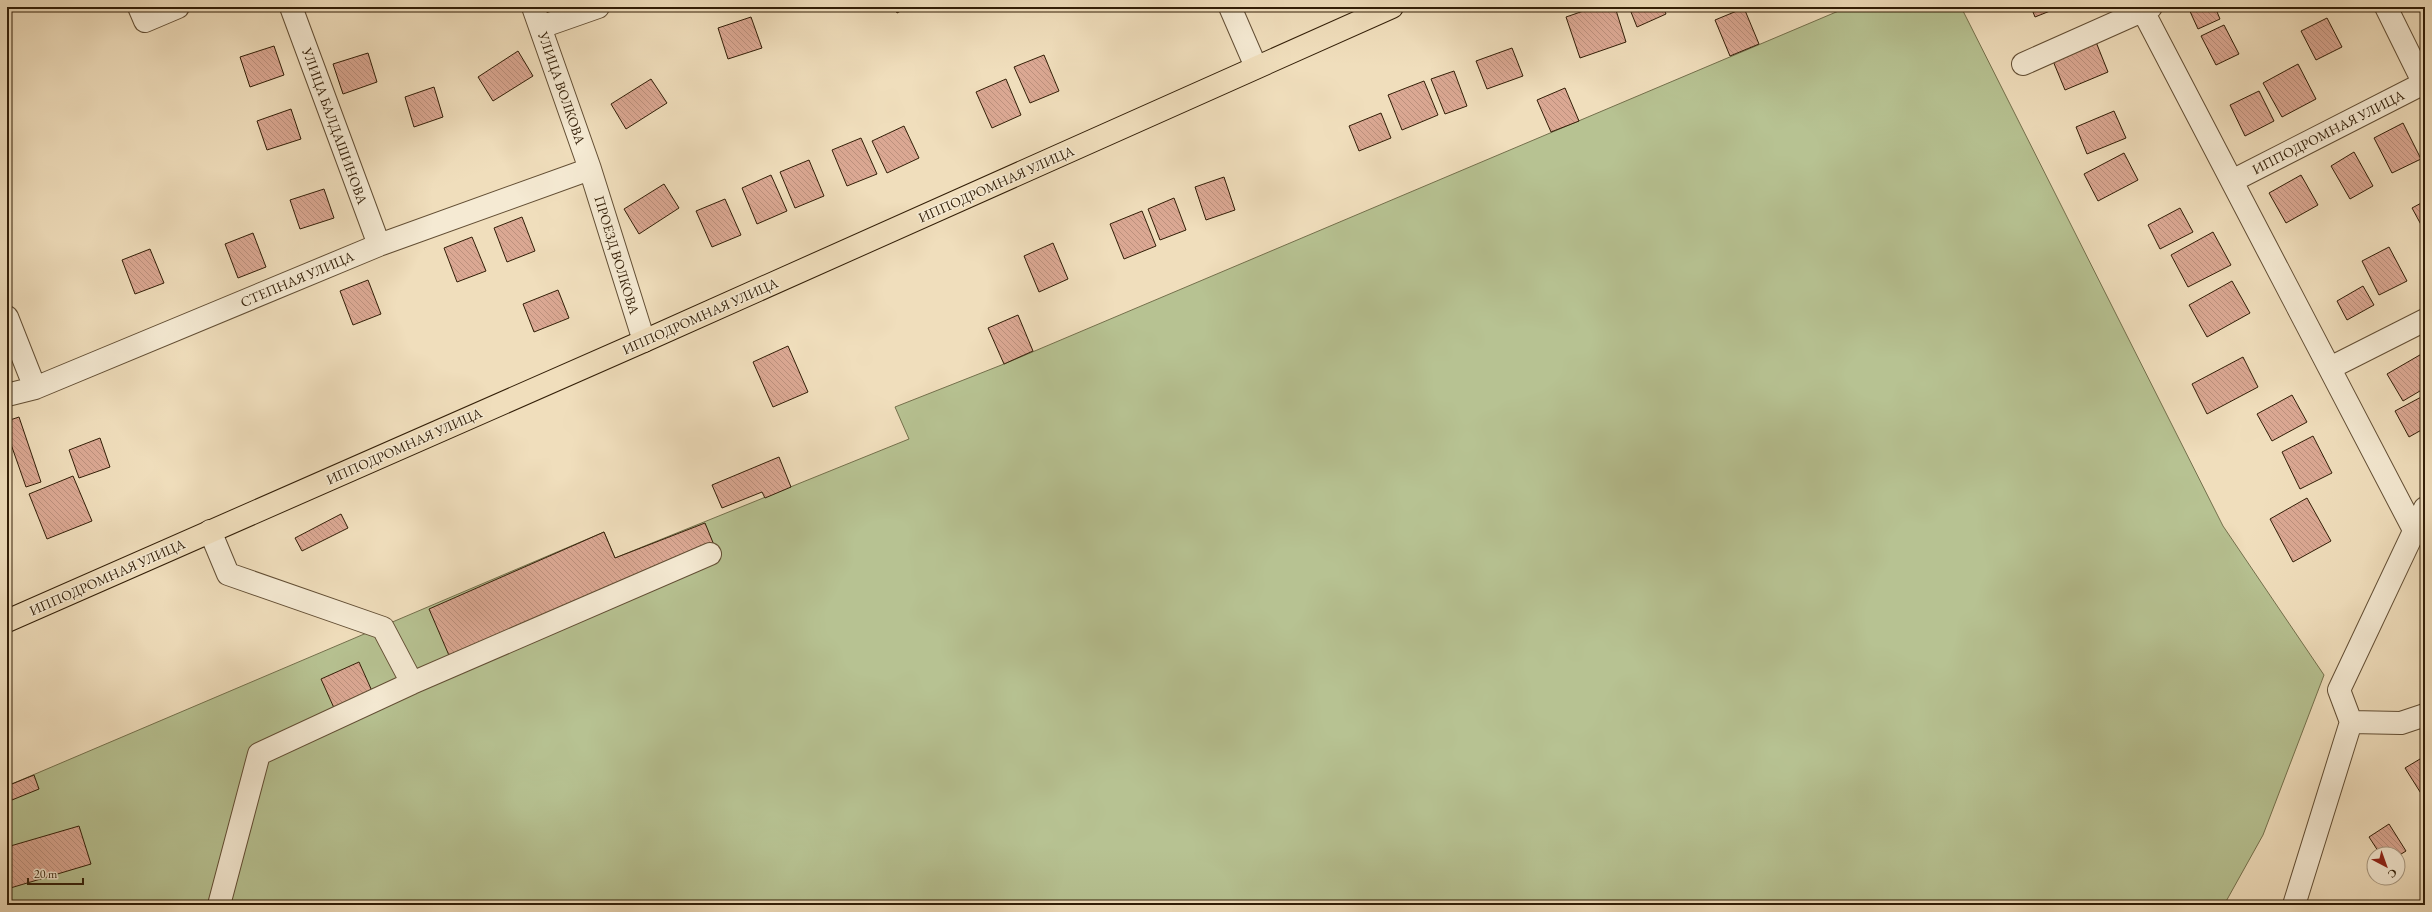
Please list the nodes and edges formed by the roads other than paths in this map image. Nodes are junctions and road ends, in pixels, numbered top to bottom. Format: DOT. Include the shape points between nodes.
graph roads {
  1 [pos="139,7"];
  2 [pos="178,7"];
  3 [pos="291,7"];
  4 [pos="533,7"];
  5 [pos="598,7"];
  6 [pos="1230,7"];
  7 [pos="1392,7"];
  8 [pos="2386,7"];
  9 [pos="2147,9"];
  10 [pos="541,27"];
  11 [pos="2023,64"];
  12 [pos="1256,67"];
  13 [pos="2424,85"];
  14 [pos="590,169"];
  15 [pos="2232,181"];
  16 [pos="379,245"];
  17 [pos="7,317"];
  18 [pos="2425,320"];
  19 [pos="644,341"];
  20 [pos="2330,368"];
  21 [pos="35,388"];
  22 [pos="7,395"];
  23 [pos="2425,508"];
  24 [pos="2414,530"];
  25 [pos="210,531"];
  26 [pos="710,554"];
  27 [pos="7,621"];
  28 [pos="412,683"];
  29 [pos="2425,715"];
  30 [pos="2351,722"];
  31 [pos="219,905"];
  32 [pos="2294,905"];
  1 -- 2 [label="street" via="145,21"];
  3 -- 16 [label="street, УЛИЦА БАЛДАШИНОВА"];
  4 -- 10 [label="street, УЛИЦА ВОЛКОВА"];
  5 -- 10 [label="street"];
  6 -- 12 [label="street"];
  7 -- 12 [label="main road, ИППОДРОМНАЯ УЛИЦА"];
  8 -- 13 [label="street, ИППОДРОМНАЯ УЛИЦА"];
  9 -- 11 [label="street"];
  9 -- 15 [label="street"];
  10 -- 14 [label="street, УЛИЦА ВОЛКОВА"];
  12 -- 19 [label="main road, ИППОДРОМНАЯ УЛИЦА"];
  13 -- 15 [label="street, ИППОДРОМНАЯ УЛИЦА"];
  14 -- 16 [label="street, СТЕПНАЯ УЛИЦА"];
  14 -- 19 [label="street, ПРОЕЗД ВОЛКОВА"];
  15 -- 20 [label="street"];
  16 -- 21 [label="street, СТЕПНАЯ УЛИЦА"];
  17 -- 21 [label="street"];
  18 -- 20 [label="street"];
  19 -- 25 [label="main road, ИППОДРОМНАЯ УЛИЦА"];
  20 -- 24 [label="street"];
  21 -- 22 [label="street, СТЕПНАЯ УЛИЦА"];
  23 -- 24 [label="street"];
  24 -- 30 [label="street" via="2339,690"];
  25 -- 27 [label="main road, ИППОДРОМНАЯ УЛИЦА"];
  25 -- 28 [label="street" via="228,574 383,628"];
  26 -- 28 [label="street"];
  28 -- 31 [label="street" via="259,754"];
  29 -- 30 [label="street" via="2401,723"];
  30 -- 32 [label="street"];
}
